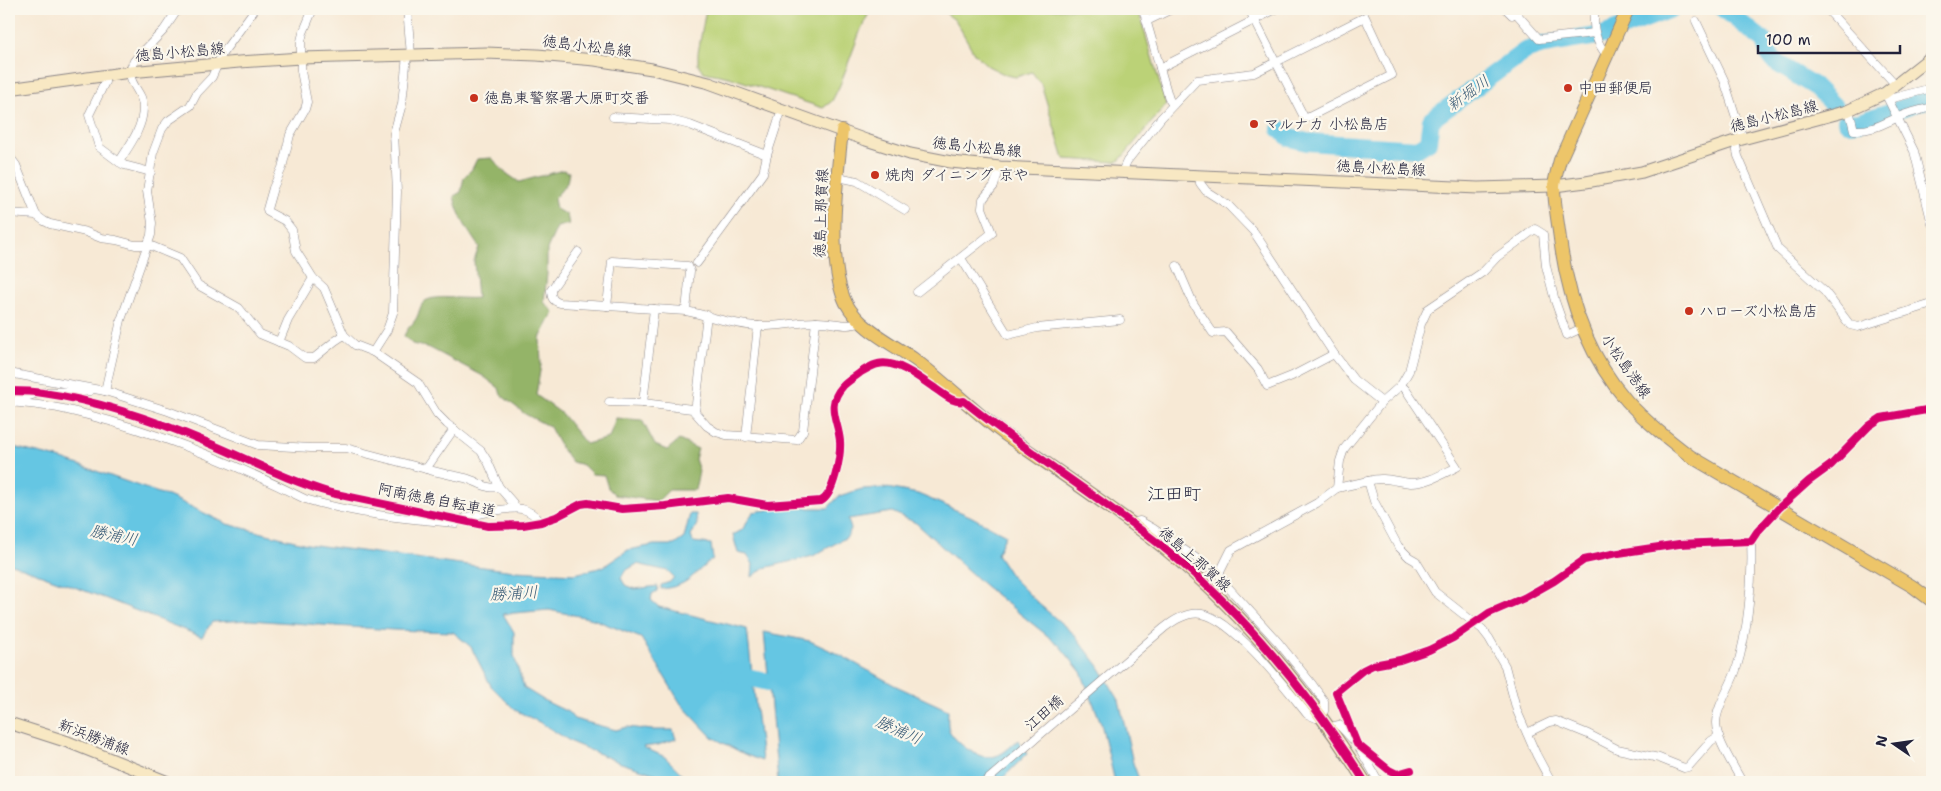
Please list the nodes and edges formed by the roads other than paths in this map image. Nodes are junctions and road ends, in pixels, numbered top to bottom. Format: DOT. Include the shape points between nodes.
graph roads {
  1 [pos="178,9"];
  2 [pos="255,9"];
  3 [pos="313,9"];
  4 [pos="407,9"];
  5 [pos="1143,9"];
  6 [pos="1172,9"];
  7 [pos="1249,9"];
  8 [pos="1276,9"];
  9 [pos="1506,9"];
  10 [pos="1596,9"];
  11 [pos="1628,9"];
  12 [pos="1827,9"];
  13 [pos="1518,10"];
  14 [pos="1255,20"];
  15 [pos="1696,21"];
  16 [pos="1147,22"];
  17 [pos="1595,33"];
  18 [pos="409,55"];
  19 [pos="1607,55"];
  20 [pos="1932,56"];
  21 [pos="301,58"];
  22 [pos="1277,62"];
  23 [pos="219,63"];
  24 [pos="1160,68"];
  25 [pos="130,72"];
  26 [pos="105,76"];
  27 [pos="1896,84"];
  28 [pos="1932,88"];
  29 [pos="9,89"];
  30 [pos="1888,98"];
  31 [pos="1173,105"];
  32 [pos="1932,107"];
  33 [pos="782,110"];
  34 [pos="1897,116"];
  35 [pos="613,117"];
  36 [pos="1851,118"];
  37 [pos="842,131"];
  38 [pos="1739,140"];
  39 [pos="767,155"];
  40 [pos="9,156"];
  41 [pos="119,162"];
  42 [pos="1000,167"];
  43 [pos="151,172"];
  44 [pos="1122,172"];
  45 [pos="1199,175"];
  46 [pos="838,177"];
  47 [pos="1554,186"];
  48 [pos="904,210"];
  49 [pos="9,213"];
  50 [pos="36,214"];
  51 [pos="1932,224"];
  52 [pos="148,245"];
  53 [pos="578,252"];
  54 [pos="961,258"];
  55 [pos="697,263"];
  56 [pos="1177,266"];
  57 [pos="314,278"];
  58 [pos="917,292"];
  59 [pos="1932,304"];
  60 [pos="607,306"];
  61 [pos="654,309"];
  62 [pos="686,311"];
  63 [pos="707,315"];
  64 [pos="1120,320"];
  65 [pos="816,322"];
  66 [pos="862,322"];
  67 [pos="758,326"];
  68 [pos="1582,328"];
  69 [pos="344,335"];
  70 [pos="279,342"];
  71 [pos="372,352"];
  72 [pos="1334,354"];
  73 [pos="9,373"];
  74 [pos="1401,385"];
  75 [pos="102,391"];
  76 [pos="10,401"];
  77 [pos="609,402"];
  78 [pos="1382,402"];
  79 [pos="643,403"];
  80 [pos="1932,409"];
  81 [pos="695,412"];
  82 [pos="454,429"];
  83 [pos="746,437"];
  84 [pos="426,469"];
  85 [pos="1368,481"];
  86 [pos="499,487"];
  87 [pos="1337,488"];
  88 [pos="515,508"];
  89 [pos="1779,508"];
  90 [pos="541,522"];
  91 [pos="1131,523"];
  92 [pos="1751,541"];
  93 [pos="1219,574"];
  94 [pos="1932,601"];
  95 [pos="1474,622"];
  96 [pos="1322,716"];
  97 [pos="9,723"];
  98 [pos="1330,727"];
  99 [pos="1527,733"];
  100 [pos="1719,736"];
  101 [pos="1357,744"];
  102 [pos="1411,770"];
  103 [pos="168,782"];
  104 [pos="985,782"];
  105 [pos="1365,782"];
  106 [pos="1378,782"];
  107 [pos="1551,782"];
  108 [pos="1742,782"];
  1 -- 25 [label="street" via="164,30 134,61"];
  2 -- 23 [label="street"];
  3 -- 21 [label="street" via="303,33"];
  4 -- 18 [label="street"];
  5 -- 16 [label="street"];
  6 -- 16 [label="street"];
  7 -- 14 [label="street"];
  8 -- 14 [label="street"];
  9 -- 13 [label="street" via="1512,15"];
  10 -- 17 [label="street"];
  11 -- 19 [label="main road, 小松島港線"];
  12 -- 27 [label="street"];
  13 -- 17 [label="street" via="1540,39"];
  14 -- 22 [label="street"];
  14 -- 24 [label="street"];
  15 -- 38 [label="street" via="1724,80"];
  16 -- 24 [label="street"];
  17 -- 19 [label="street" via="1599,46"];
  18 -- 21 [label="main road, 徳島小松島線"];
  18 -- 33 [label="main road, 徳島小松島線" via="486,53 596,60 708,83"];
  18 -- 71 [label="street" via="394,133 396,201 392,313 387,330"];
  19 -- 47 [label="main road, 小松島港線" via="1560,160"];
  20 -- 27 [label="main road, 徳島小松島線"];
  21 -- 23 [label="main road, 徳島小松島線"];
  21 -- 57 [label="street" via="306,102 290,135 267,209 292,230 296,251"];
  22 -- 22 [label="street" via="1365,17 1392,75 1305,119"];
  22 -- 31 [label="street" via="1254,73 1197,80"];
  23 -- 25 [label="main road, 徳島小松島線"];
  23 -- 43 [label="street" via="190,106 162,129 153,153"];
  24 -- 31 [label="street"];
  25 -- 26 [label="main road, 徳島小松島線"];
  25 -- 41 [label="street" via="143,108 136,135"];
  26 -- 29 [label="main road, 徳島小松島線"];
  26 -- 41 [label="street" via="89,115 99,148"];
  27 -- 30 [label="main road, 徳島小松島線"];
  28 -- 30 [label="street"];
  30 -- 34 [label="street"];
  30 -- 36 [label="main road, 徳島小松島線" via="1867,103"];
  31 -- 44 [label="street" via="1127,161"];
  32 -- 34 [label="street"];
  33 -- 37 [label="main road, 徳島小松島線"];
  33 -- 39 [label="street"];
  34 -- 36 [label="street" via="1870,130 1854,130"];
  34 -- 51 [label="street" via="1914,152"];
  35 -- 39 [label="street" via="670,120"];
  36 -- 38 [label="main road, 徳島小松島線" via="1830,117"];
  37 -- 42 [label="main road, 徳島小松島線" via="910,154"];
  37 -- 46 [label="main road, 徳島上那賀線"];
  38 -- 47 [label="main road, 徳島小松島線" via="1642,172"];
  38 -- 59 [label="street" via="1738,156 1778,249 1825,292 1850,325 1858,327"];
  39 -- 55 [label="street" via="763,173"];
  40 -- 50 [label="street" via="16,165"];
  41 -- 43 [label="street"];
  42 -- 44 [label="main road, 徳島小松島線"];
  42 -- 54 [label="street" via="994,186 983,198 982,208 992,234"];
  43 -- 52 [label="street" via="147,199 152,223"];
  44 -- 45 [label="main road, 徳島小松島線"];
  45 -- 47 [label="main road, 徳島小松島線" via="1478,188"];
  45 -- 72 [label="street" via="1206,191 1228,205 1254,232"];
  46 -- 48 [label="street" via="857,181"];
  46 -- 66 [label="main road, 徳島上那賀線" via="837,273 846,303"];
  47 -- 68 [label="main road, 小松島港線" via="1563,265"];
  49 -- 50 [label="street"];
  50 -- 52 [label="street" via="44,221 101,238 135,246"];
  52 -- 70 [label="street" via="180,258 198,285 239,308 260,334"];
  52 -- 75 [label="street" via="121,320"];
  53 -- 60 [label="street" via="551,290 551,297 560,303"];
  54 -- 58 [label="street"];
  54 -- 64 [label="street" via="1008,335 1037,328"];
  56 -- 72 [label="street" via="1193,303 1213,334 1226,332 1258,369 1267,386"];
  57 -- 69 [label="street" via="324,288"];
  57 -- 70 [label="street" via="288,320"];
  60 -- 61 [label="street"];
  60 -- 62 [label="street" via="612,261 688,266"];
  61 -- 62 [label="street"];
  61 -- 79 [label="street"];
  62 -- 63 [label="street"];
  63 -- 67 [label="street"];
  63 -- 81 [label="street"];
  65 -- 66 [label="street" via="848,326"];
  65 -- 67 [label="street"];
  65 -- 83 [label="street" via="803,431 797,440"];
  66 -- 91 [label="main road, 徳島上那賀線" via="915,360 1002,432"];
  67 -- 83 [label="street"];
  68 -- 74 [label="street" via="1567,335 1546,266 1543,234 1535,228 1483,272 1428,309 1409,372"];
  68 -- 89 [label="main road, 小松島港線" via="1598,360 1627,401 1657,431 1690,456"];
  69 -- 70 [label="street" via="309,360"];
  69 -- 71 [label="street" via="355,345"];
  71 -- 82 [label="street" via="418,383 437,414"];
  72 -- 78 [label="street" via="1354,380"];
  73 -- 75 [label="street"];
  74 -- 78 [label="street"];
  74 -- 85 [label="street" via="1457,466 1427,481 1409,483 1377,478"];
  75 -- 76 [label="street" via="42,392"];
  75 -- 84 [label="street" via="168,411 258,445 346,448"];
  76 -- 88 [label="street" via="62,408 117,422 214,459 305,499 336,507 392,517 456,523"];
  77 -- 79 [label="street"];
  78 -- 87 [label="street" via="1344,449"];
  79 -- 81 [label="street" via="687,408"];
  80 -- 89 [label="street" via="1881,418"];
  81 -- 83 [label="street" via="716,432"];
  82 -- 84 [label="street"];
  82 -- 86 [label="street" via="481,451"];
  84 -- 86 [label="street" via="492,488"];
  85 -- 87 [label="street"];
  85 -- 95 [label="street" via="1374,502 1398,546 1416,561 1435,592"];
  86 -- 88 [label="street"];
  87 -- 93 [label="street" via="1317,503 1231,550"];
  88 -- 90 [label="street" via="533,513"];
  89 -- 92 [label="street"];
  89 -- 94 [label="main road, 小松島港線"];
  91 -- 93 [label="street" via="1140,521 1154,529"];
  91 -- 96 [label="main road, 徳島上那賀線" via="1233,611"];
  92 -- 95 [label="street" via="1680,544 1584,560 1524,598"];
  92 -- 100 [label="street" via="1752,565 1743,640 1732,683 1717,714"];
  93 -- 96 [label="street" via="1312,684 1324,701"];
  95 -- 99 [label="street" via="1482,628 1506,666 1517,711"];
  95 -- 101 [label="street" via="1429,650 1400,660 1373,664 1336,692"];
  96 -- 98 [label="main road, 徳島上那賀線"];
  96 -- 104 [label="street, 江田橋" via="1316,718 1307,714 1250,649 1225,626 1210,616 1192,614 1174,620"];
  97 -- 103 [label="main road, 新浜勝浦線" via="68,742"];
  98 -- 101 [label="street" via="1339,724"];
  98 -- 105 [label="main road, 徳島上那賀線"];
  99 -- 100 [label="street" via="1556,721 1616,749 1659,758 1684,768"];
  99 -- 107 [label="street"];
  100 -- 108 [label="street"];
  101 -- 102 [label="street" via="1396,774"];
  101 -- 106 [label="street"];
}
